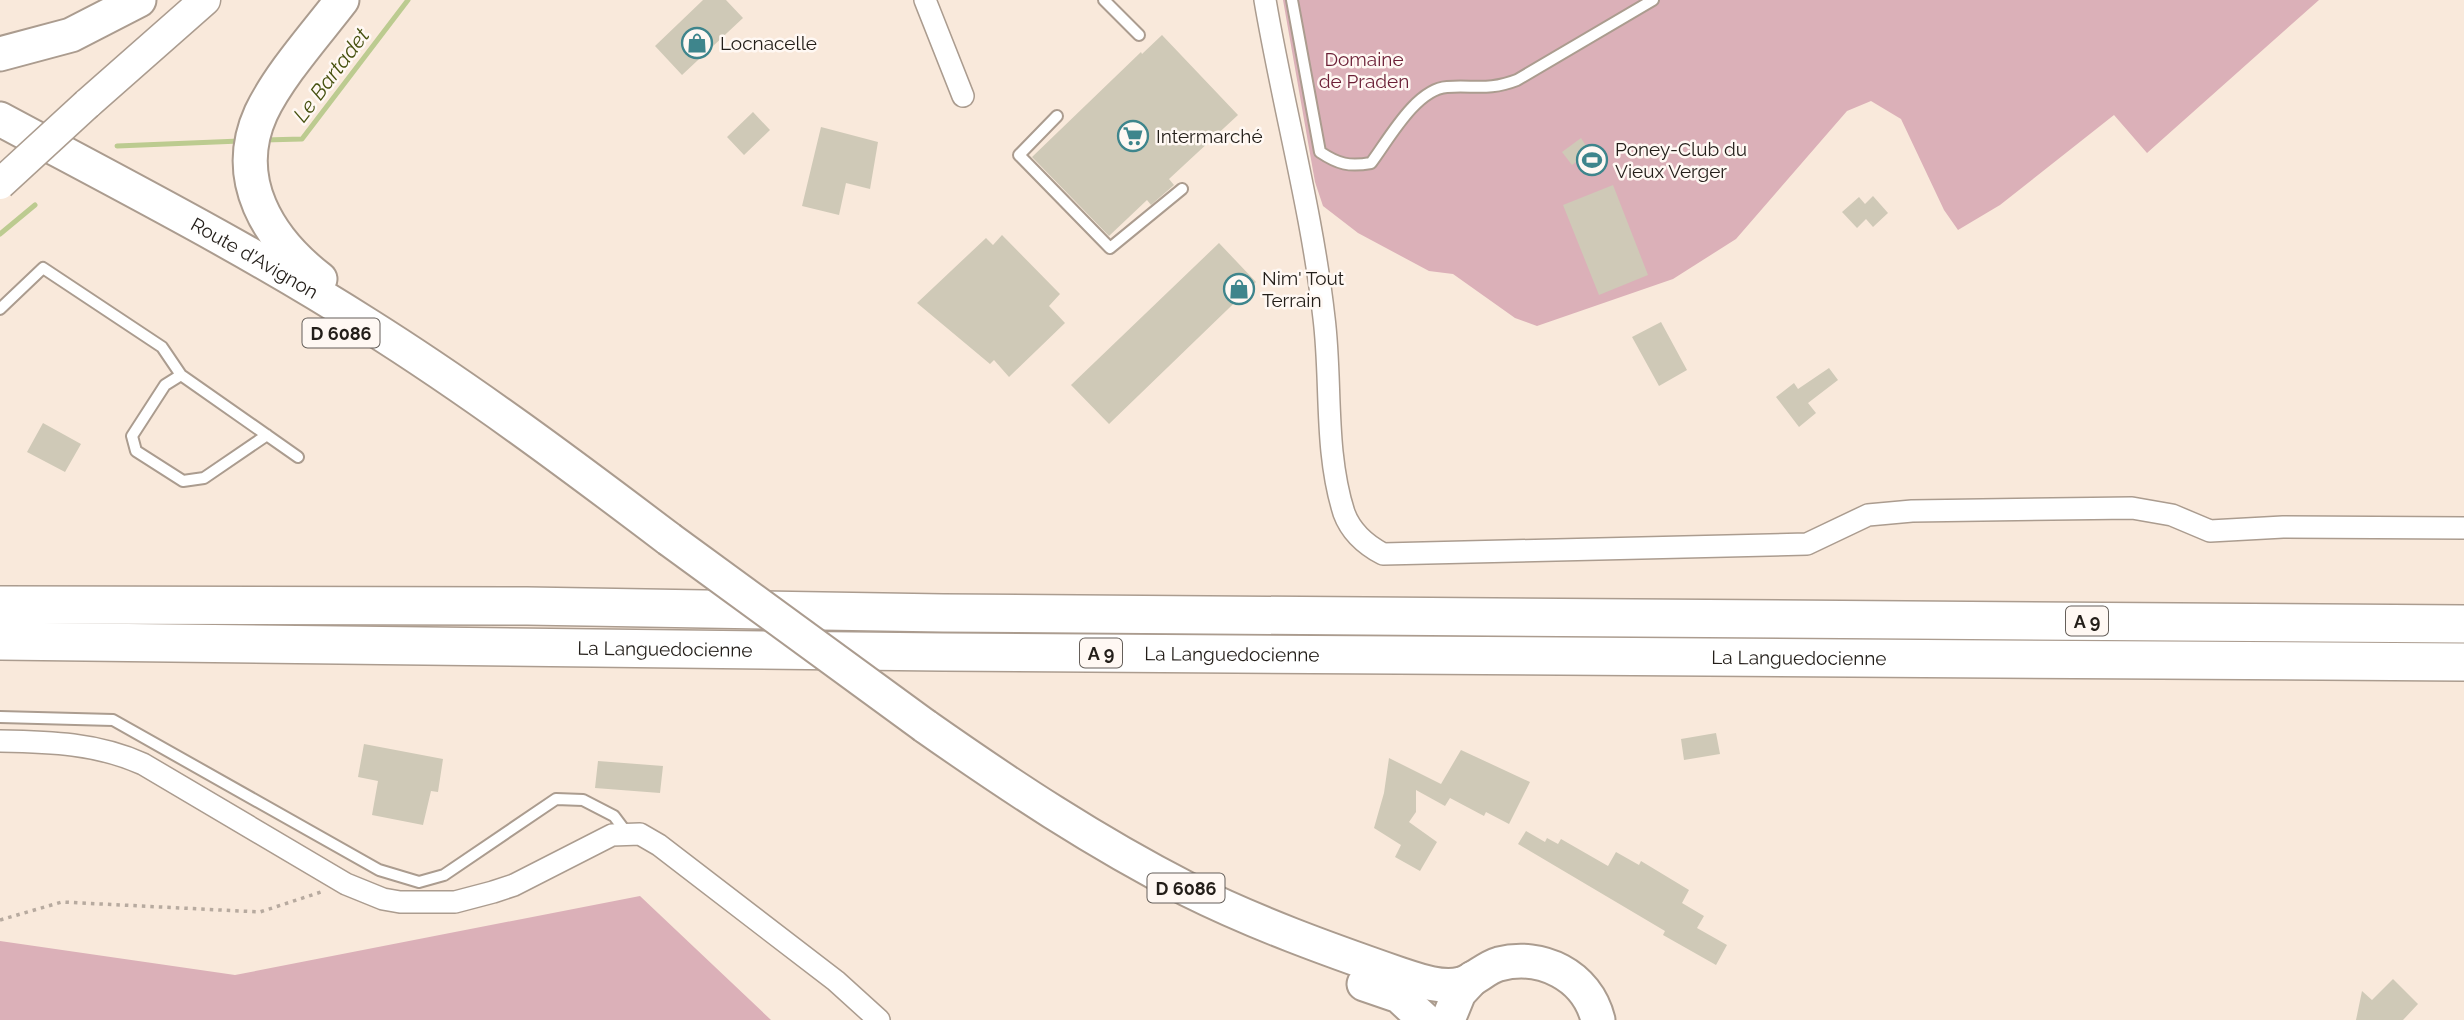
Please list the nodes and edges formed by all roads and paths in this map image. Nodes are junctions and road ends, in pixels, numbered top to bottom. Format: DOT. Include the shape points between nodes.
graph roads {
  1 [pos="139,0"];
  2 [pos="205,0"];
  3 [pos="342,0"];
  4 [pos="925,0"];
  5 [pos="1104,0"];
  6 [pos="1265,0"];
  7 [pos="1292,0"];
  8 [pos="1653,0"];
  9 [pos="1139,35"];
  10 [pos="0,54"];
  11 [pos="963,96"];
  12 [pos="1057,116"];
  13 [pos="0,119"];
  14 [pos="0,144"];
  15 [pos="0,184"];
  16 [pos="1182,189"];
  17 [pos="0,309"];
  18 [pos="181,375"];
  19 [pos="453,380"];
  20 [pos="267,435"];
  21 [pos="298,457"];
  22 [pos="2464,528"];
  23 [pos="666,547"];
  24 [pos="0,605"];
  25 [pos="2464,624"];
  26 [pos="0,641"];
  27 [pos="2462,663"];
  28 [pos="0,717"];
  29 [pos="912,729"];
  30 [pos="0,741"];
  31 [pos="626,832"];
  32 [pos="346,884"];
  33 [pos="0,920"];
  34 [pos="1473,978"];
  35 [pos="1600,1019"];
  36 [pos="879,1020"];
  37 [pos="1425,1020"];
  38 [pos="1448,1020"];
  1 -- 10 [label="main road" via="71,35"];
  2 -- 15 [label="main road, bridge"];
  3 -- 19 [label="main road" via="260,114 251,148 256,201 271,232 308,271"];
  4 -- 11 [label="street"];
  5 -- 9 [label="lane"];
  6 -- 22 [label="street" via="1316,259 1329,376 1329,423 1341,499 1352,528 1383,554 1807,544 1868,515 1912,511 2132,508 2172,515 2210,531"];
  7 -- 8 [label="lane" via="1320,152 1352,166 1371,163 1427,91 1497,88 1517,80"];
  12 -- 16 [label="lane" via="1018,155 1110,248"];
  13 -- 19 [label="main road, Route d'Avignon / D 6086" via="323,297"];
  14 -- 23 [label="main road, Route d'Avignon / D 6086" via="334,329"];
  17 -- 18 [label="lane" via="43,268 162,347"];
  18 -- 20 [label="lane"];
  18 -- 20 [label="lane" via="165,385 132,436 136,451 183,481 204,478"];
  19 -- 23 [label="main road, Route d'Avignon / D 6086"];
  20 -- 21 [label="lane"];
  23 -- 29 [label="main road, D 6086, bridge"];
  24 -- 25 [label="highway, La Languedocienne / A 9"];
  26 -- 27 [label="highway, La Languedocienne / A 9"];
  28 -- 31 [label="lane" via="113,720 379,870 419,882 444,875 556,799 583,800 614,816"];
  29 -- 34 [label="main road, D 6086" via="1098,840 1236,912 1410,978 1453,985"];
  29 -- 37 [label="main road, D 6086" via="999,801 1116,872 1241,936 1399,996"];
  30 -- 32 [label="street" via="114,751"];
  31 -- 32 [label="street" via="514,885 473,898 400,902"];
  31 -- 36 [label="street" via="659,845 836,981"];
  32 -- 33 [label="path" via="260,912 62,902"];
  34 -- 35 [label="main road" via="1495,965 1520,960 1545,964 1568,975 1586,993"];
  34 -- 38 [label="main road"];
}
